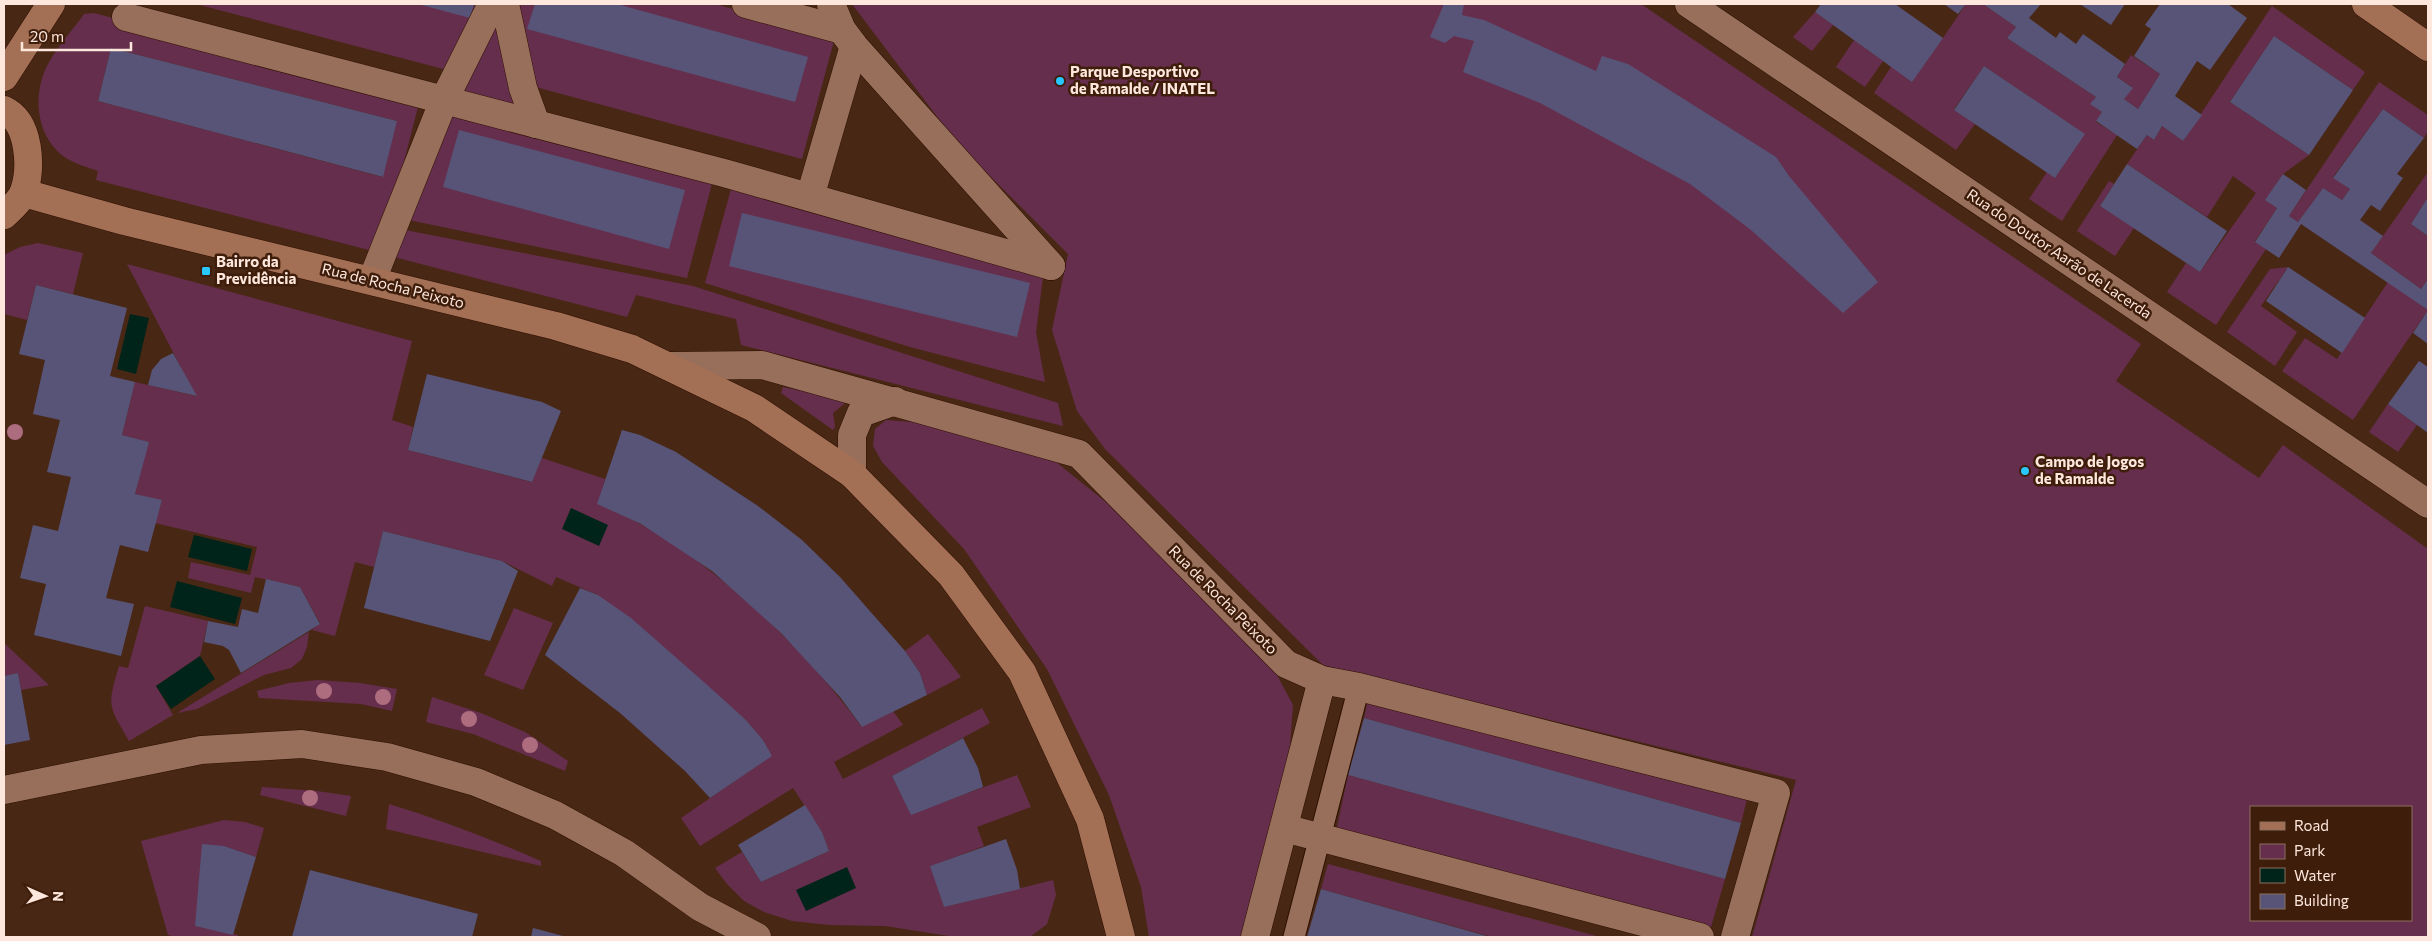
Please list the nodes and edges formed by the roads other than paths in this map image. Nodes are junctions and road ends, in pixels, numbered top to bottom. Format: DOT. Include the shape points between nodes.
graph roads {
  1 [pos="51,4"];
  2 [pos="492,4"];
  3 [pos="505,4"];
  4 [pos="746,4"];
  5 [pos="831,4"];
  6 [pos="1689,4"];
  7 [pos="2366,4"];
  8 [pos="126,17"];
  9 [pos="848,38"];
  10 [pos="2428,47"];
  11 [pos="5,72"];
  12 [pos="444,100"];
  13 [pos="4,110"];
  14 [pos="536,124"];
  15 [pos="24,193"];
  16 [pos="810,197"];
  17 [pos="4,215"];
  18 [pos="372,280"];
  19 [pos="671,366"];
  20 [pos="895,401"];
  21 [pos="852,474"];
  22 [pos="2428,504"];
  23 [pos="1322,680"];
  24 [pos="1359,687"];
  25 [pos="4,790"];
  26 [pos="1284,828"];
  27 [pos="1321,837"];
  28 [pos="757,937"];
  29 [pos="1121,937"];
  30 [pos="1255,937"];
  31 [pos="1294,937"];
  32 [pos="1700,937"];
  33 [pos="1735,937"];
  1 -- 11 [label="street"];
  2 -- 12 [label="street"];
  3 -- 14 [label="street" via="523,88"];
  4 -- 9 [label="street"];
  5 -- 9 [label="street"];
  6 -- 22 [label="street, Rua do Doutor Aarão de Lacerda"];
  7 -- 10 [label="street"];
  8 -- 12 [label="street"];
  9 -- 16 [label="street"];
  9 -- 16 [label="street" via="1051,266"];
  12 -- 14 [label="street"];
  12 -- 18 [label="street"];
  13 -- 15 [label="street" via="21,128 28,156"];
  14 -- 16 [label="street"];
  15 -- 17 [label="street"];
  15 -- 18 [label="street, Rua de Rocha Peixoto" via="124,221"];
  18 -- 19 [label="street, Rua de Rocha Peixoto" via="556,326 632,349"];
  19 -- 20 [label="street, Rua de Rocha Peixoto" via="762,365"];
  19 -- 21 [label="street, Rua de Rocha Peixoto" via="754,408"];
  20 -- 21 [label="street" via="861,413 852,435"];
  20 -- 23 [label="street, Rua de Rocha Peixoto" via="1079,454 1286,664"];
  21 -- 29 [label="street, Rua de Rocha Peixoto" via="951,575 1022,672 1090,820"];
  23 -- 24 [label="street, Rua de Rocha Peixoto"];
  23 -- 26 [label="street"];
  24 -- 27 [label="lane"];
  24 -- 33 [label="street, Rua de Rocha Peixoto" via="1776,793"];
  25 -- 28 [label="street" via="201,750 302,744 386,757 476,782 555,815 624,852 700,907"];
  26 -- 27 [label="street"];
  26 -- 30 [label="street"];
  27 -- 31 [label="lane"];
  27 -- 32 [label="street"];
}
